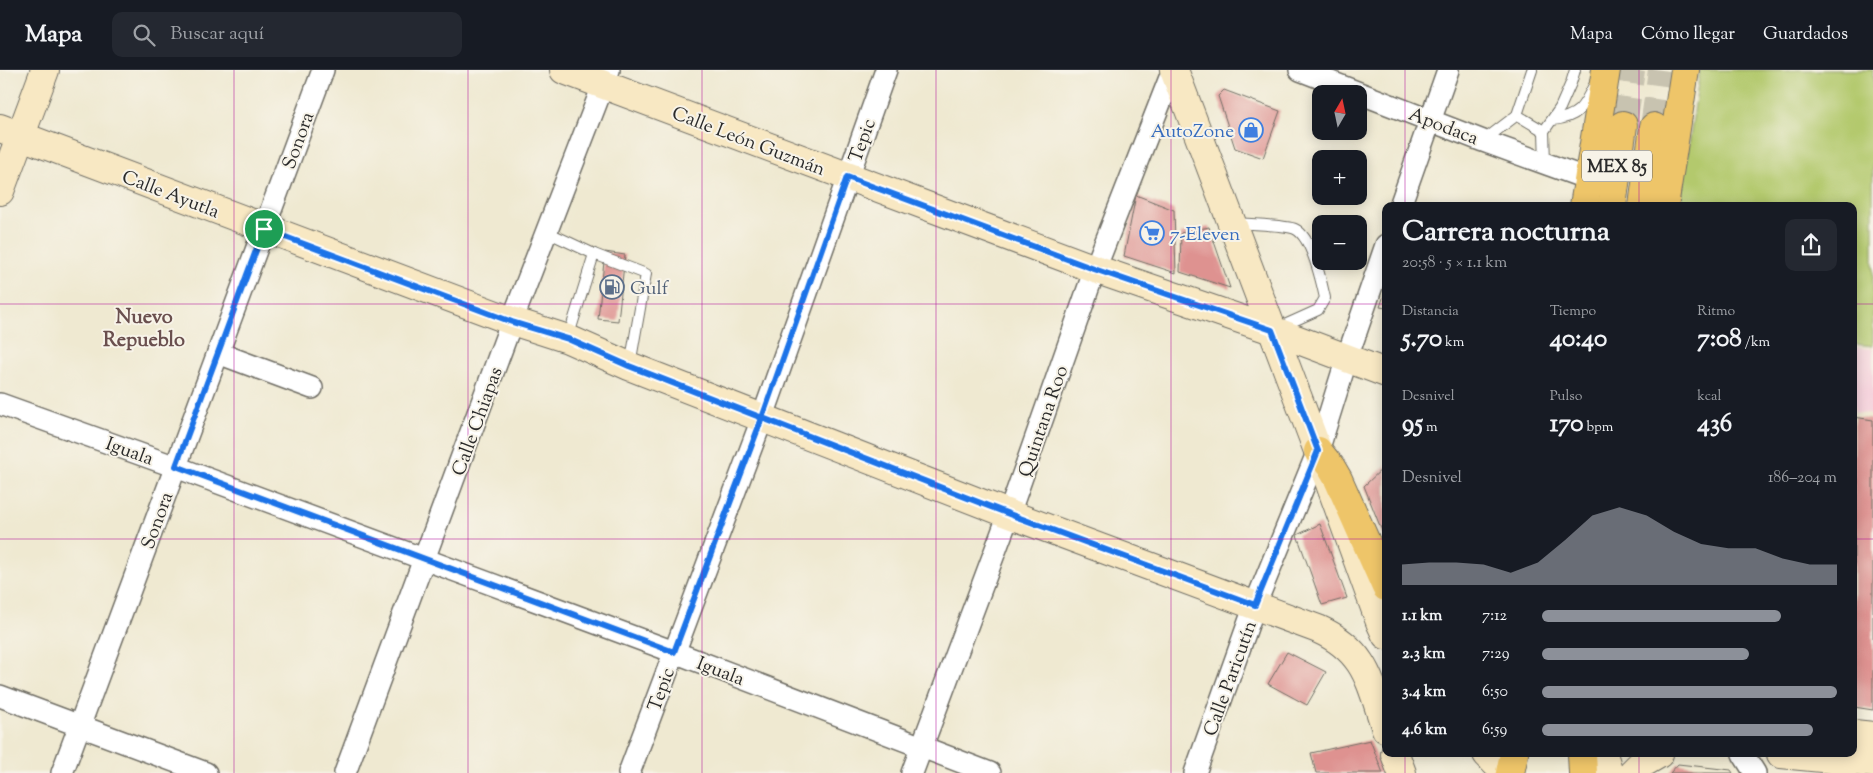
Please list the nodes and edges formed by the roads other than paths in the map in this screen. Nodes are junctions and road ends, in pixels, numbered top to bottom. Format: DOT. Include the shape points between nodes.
graph roads {
  1 [pos="45,70"];
  2 [pos="323,70"];
  3 [pos="564,70"];
  4 [pos="886,70"];
  5 [pos="1174,70"];
  6 [pos="1300,70"];
  7 [pos="1448,70"];
  8 [pos="1532,70"];
  9 [pos="1575,70"];
  10 [pos="1600,70"];
  11 [pos="1606,70"];
  12 [pos="1685,70"];
  13 [pos="607,78"];
  14 [pos="1517,115"];
  15 [pos="1430,120"];
  16 [pos="1553,120"];
  17 [pos="1623,125"];
  18 [pos="1654,127"];
  19 [pos="1544,131"];
  20 [pos="10,132"];
  21 [pos="1482,141"];
  22 [pos="1545,164"];
  23 [pos="847,177"];
  24 [pos="1588,179"];
  25 [pos="0,191"];
  26 [pos="1401,202"];
  27 [pos="1585,202"];
  28 [pos="1613,202"];
  29 [pos="1644,202"];
  30 [pos="1665,202"];
  31 [pos="1232,223"];
  32 [pos="264,229"];
  33 [pos="547,232"];
  34 [pos="594,254"];
  35 [pos="1382,257"];
  36 [pos="1094,269"];
  37 [pos="512,322"];
  38 [pos="1272,330"];
  39 [pos="568,339"];
  40 [pos="218,353"];
  41 [pos="1347,358"];
  42 [pos="629,366"];
  43 [pos="1382,371"];
  44 [pos="312,388"];
  45 [pos="0,404"];
  46 [pos="762,418"];
  47 [pos="1318,451"];
  48 [pos="176,466"];
  49 [pos="1009,514"];
  50 [pos="425,560"];
  51 [pos="1382,578"];
  52 [pos="1255,605"];
  53 [pos="1382,627"];
  54 [pos="674,652"];
  55 [pos="0,696"];
  56 [pos="1382,718"];
  57 [pos="80,725"];
  58 [pos="1857,734"];
  59 [pos="1873,736"];
  60 [pos="922,747"];
  61 [pos="1396,757"];
  62 [pos="1490,757"];
  63 [pos="1513,757"];
  64 [pos="1582,757"];
  65 [pos="1604,757"];
  66 [pos="1745,757"];
  67 [pos="1812,757"];
  68 [pos="1654,760"];
  69 [pos="1873,763"];
  70 [pos="62,773"];
  71 [pos="206,773"];
  72 [pos="345,773"];
  73 [pos="629,773"];
  74 [pos="912,773"];
  75 [pos="990,773"];
  76 [pos="1195,773"];
  77 [pos="1402,773"];
  78 [pos="1505,773"];
  79 [pos="1510,773"];
  80 [pos="1582,773"];
  81 [pos="1609,773"];
  82 [pos="1632,773"];
  83 [pos="1755,773"];
  1 -- 20 [label="main road"];
  2 -- 32 [label="street, Sonora"];
  3 -- 13 [label="main road, Calle León Guzmán"];
  4 -- 23 [label="street, Tepic"];
  5 -- 31 [label="main road"];
  5 -- 36 [label="street, Quintana Roo"];
  6 -- 15 [label="street, Apodaca"];
  7 -- 15 [label="street"];
  8 -- 14 [label="lane"];
  9 -- 16 [label="lane"];
  10 -- 16 [label="lane" via="1582,106 1572,116"];
  11 -- 24 [label="highway"];
  12 -- 30 [label="highway"];
  13 -- 23 [label="main road, Calle León Guzmán"];
  13 -- 33 [label="street, Calle Chiapas"];
  14 -- 19 [label="lane"];
  14 -- 21 [label="lane"];
  15 -- 21 [label="street, Apodaca"];
  15 -- 26 [label="street"];
  16 -- 19 [label="lane"];
  17 -- 28 [label="highway, MEX 85"];
  18 -- 29 [label="highway, MEX 85"];
  19 -- 22 [label="lane"];
  20 -- 25 [label="main road"];
  20 -- 32 [label="main road, Calle Ayutla"];
  21 -- 22 [label="street, Apodaca"];
  22 -- 24 [label="street, Apodaca"];
  23 -- 36 [label="main road, Calle León Guzmán"];
  23 -- 46 [label="street, Tepic"];
  24 -- 27 [label="highway"];
  31 -- 38 [label="main road"];
  31 -- 38 [label="lane" via="1294,228 1303,234 1318,268 1326,298 1318,310"];
  32 -- 37 [label="main road, Calle Ayutla"];
  32 -- 40 [label="street, Sonora"];
  33 -- 34 [label="lane"];
  33 -- 37 [label="street, Calle Chiapas"];
  34 -- 39 [label="lane"];
  34 -- 42 [label="lane" via="646,274"];
  35 -- 41 [label="street, Calle Paricutín"];
  36 -- 38 [label="main road, Calle León Guzmán"];
  36 -- 49 [label="street, Quintana Roo"];
  37 -- 39 [label="main road, Calle Ayutla"];
  37 -- 50 [label="street, Calle Chiapas"];
  38 -- 41 [label="main road, Calle León Guzmán"];
  38 -- 47 [label="main road"];
  39 -- 42 [label="main road, Calle Ayutla"];
  40 -- 44 [label="street"];
  40 -- 48 [label="street, Sonora"];
  41 -- 43 [label="main road, Calle León Guzmán"];
  41 -- 47 [label="street, Calle Paricutín"];
  42 -- 46 [label="main road, Calle Ayutla"];
  45 -- 48 [label="street, Iguala"];
  46 -- 49 [label="main road, Calle Ayutla"];
  46 -- 54 [label="street, Tepic"];
  47 -- 51 [label="highway" via="1338,479"];
  47 -- 52 [label="street, Calle Paricutín"];
  47 -- 53 [label="main road"];
  48 -- 50 [label="street, Iguala"];
  48 -- 57 [label="street, Sonora"];
  49 -- 52 [label="main road, Calle Ayutla"];
  49 -- 60 [label="street, Quintana Roo"];
  50 -- 54 [label="street, Iguala"];
  50 -- 72 [label="street, Calle Chiapas"];
  52 -- 56 [label="main road, Calle Ayutla" via="1318,629 1345,644 1365,671"];
  52 -- 76 [label="street, Calle Paricutín"];
  54 -- 60 [label="street, Iguala"];
  54 -- 73 [label="street, Tepic"];
  55 -- 57 [label="street"];
  57 -- 70 [label="street, Sonora"];
  57 -- 71 [label="street"];
  58 -- 59 [label="main road"];
  60 -- 74 [label="street, Quintana Roo"];
  60 -- 75 [label="street, Iguala"];
  61 -- 77 [label="main road"];
  62 -- 78 [label="main road"];
  63 -- 79 [label="highway"];
  64 -- 80 [label="highway"];
  65 -- 81 [label="main road"];
  66 -- 83 [label="street"];
  67 -- 69 [label="main road"];
  68 -- 82 [label="main road" via="1640,765"];
}
